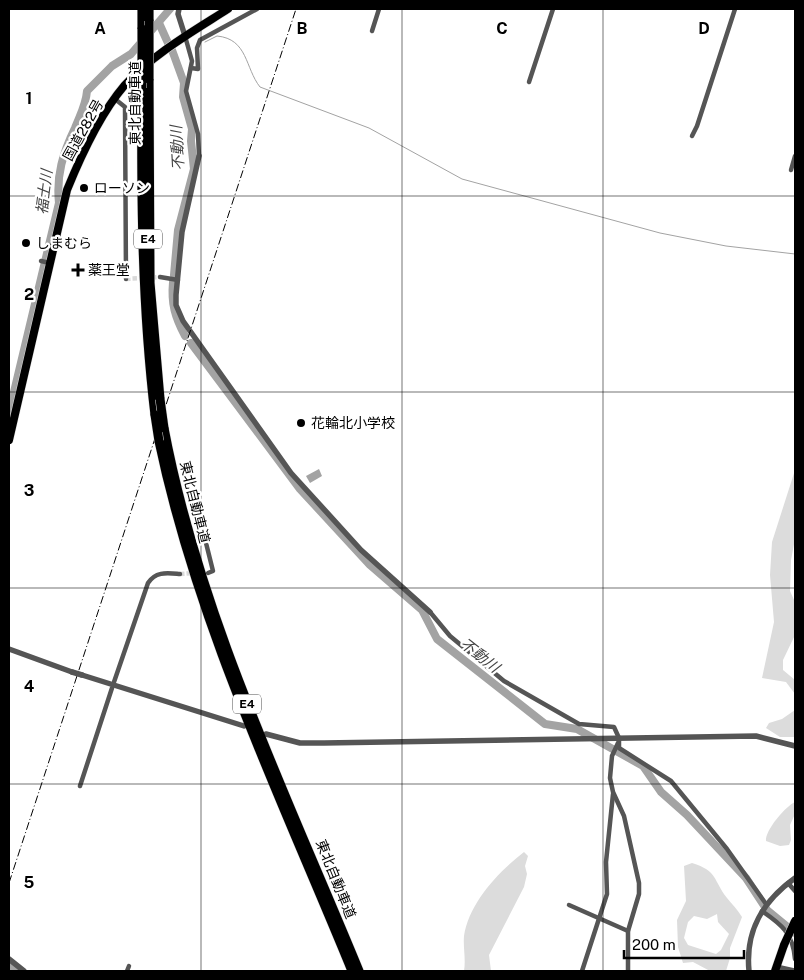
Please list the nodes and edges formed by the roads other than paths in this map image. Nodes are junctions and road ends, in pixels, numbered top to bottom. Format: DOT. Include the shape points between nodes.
graph roads {
  1 [pos="142,9"];
  2 [pos="149,9"];
  3 [pos="179,9"];
  4 [pos="228,9"];
  5 [pos="257,9"];
  6 [pos="379,9"];
  7 [pos="553,9"];
  8 [pos="736,9"];
  9 [pos="372,31"];
  10 [pos="185,36"];
  11 [pos="191,68"];
  12 [pos="529,82"];
  13 [pos="115,98"];
  14 [pos="692,136"];
  15 [pos="199,156"];
  16 [pos="795,156"];
  17 [pos="791,170"];
  18 [pos="40,261"];
  19 [pos="50,263"];
  20 [pos="160,277"];
  21 [pos="126,279"];
  22 [pos="178,280"];
  23 [pos="9,440"];
  24 [pos="203,530"];
  25 [pos="208,572"];
  26 [pos="180,574"];
  27 [pos="430,612"];
  28 [pos="9,649"];
  29 [pos="114,682"];
  30 [pos="112,688"];
  31 [pos="244,726"];
  32 [pos="266,734"];
  33 [pos="619,738"];
  34 [pos="795,746"];
  35 [pos="80,786"];
  36 [pos="613,792"];
  37 [pos="795,878"];
  38 [pos="788,883"];
  39 [pos="795,891"];
  40 [pos="569,905"];
  41 [pos="764,907"];
  42 [pos="599,920"];
  43 [pos="795,922"];
  44 [pos="628,931"];
  45 [pos="795,946"];
  46 [pos="9,959"];
  47 [pos="795,959"];
  48 [pos="775,969"];
  49 [pos="24,971"];
  50 [pos="352,971"];
  51 [pos="359,971"];
  52 [pos="582,971"];
  53 [pos="628,971"];
  54 [pos="749,971"];
  55 [pos="794,971"];
  1 -- 50 [label="highway, 東北自動車道 / E4, bridge" via="143,274 160,442 182,537 215,638"];
  2 -- 51 [label="highway, 東北自動車道 / E4, bridge" via="150,283 164,428 188,536 221,636"];
  3 -- 10 [label="street"];
  4 -- 10 [label="main road, 国道282号"];
  5 -- 11 [label="street" via="200,40 197,48 200,63 198,69"];
  6 -- 9 [label="street"];
  7 -- 12 [label="street"];
  8 -- 14 [label="street"];
  10 -- 11 [label="street"];
  10 -- 13 [label="main road, 国道282号" via="145,65"];
  11 -- 15 [label="street" via="186,91 198,134"];
  13 -- 19 [label="main road, 国道282号" via="67,190"];
  13 -- 21 [label="street" via="125,107"];
  15 -- 22 [label="street" via="182,232"];
  16 -- 17 [label="street"];
  18 -- 19 [label="street"];
  19 -- 23 [label="main road, 国道282号"];
  20 -- 22 [label="street"];
  22 -- 27 [label="street" via="176,305 183,321 291,473 361,550"];
  24 -- 25 [label="street" via="213,571"];
  26 -- 29 [label="street" via="166,572 153,576 148,583"];
  27 -- 33 [label="street" via="450,636 504,681 579,724 614,727"];
  28 -- 31 [label="street, bridge"];
  30 -- 35 [label="street"];
  32 -- 33 [label="street" via="300,743"];
  33 -- 34 [label="street" via="756,736"];
  33 -- 36 [label="street" via="612,756 610,778"];
  33 -- 41 [label="street" via="619,748 652,767 678,788 742,869"];
  36 -- 42 [label="street" via="606,862 607,894"];
  36 -- 44 [label="street" via="624,816 639,883"];
  37 -- 38 [label="street"];
  38 -- 39 [label="street"];
  38 -- 41 [label="street"];
  40 -- 42 [label="street"];
  41 -- 45 [label="street" via="783,926"];
  41 -- 54 [label="street" via="756,918"];
  42 -- 44 [label="street"];
  42 -- 52 [label="street"];
  43 -- 48 [label="main road, bridge"];
  44 -- 53 [label="street"];
  45 -- 47 [label="street"];
  46 -- 49 [label="street"];
  48 -- 55 [label="street"];
}
